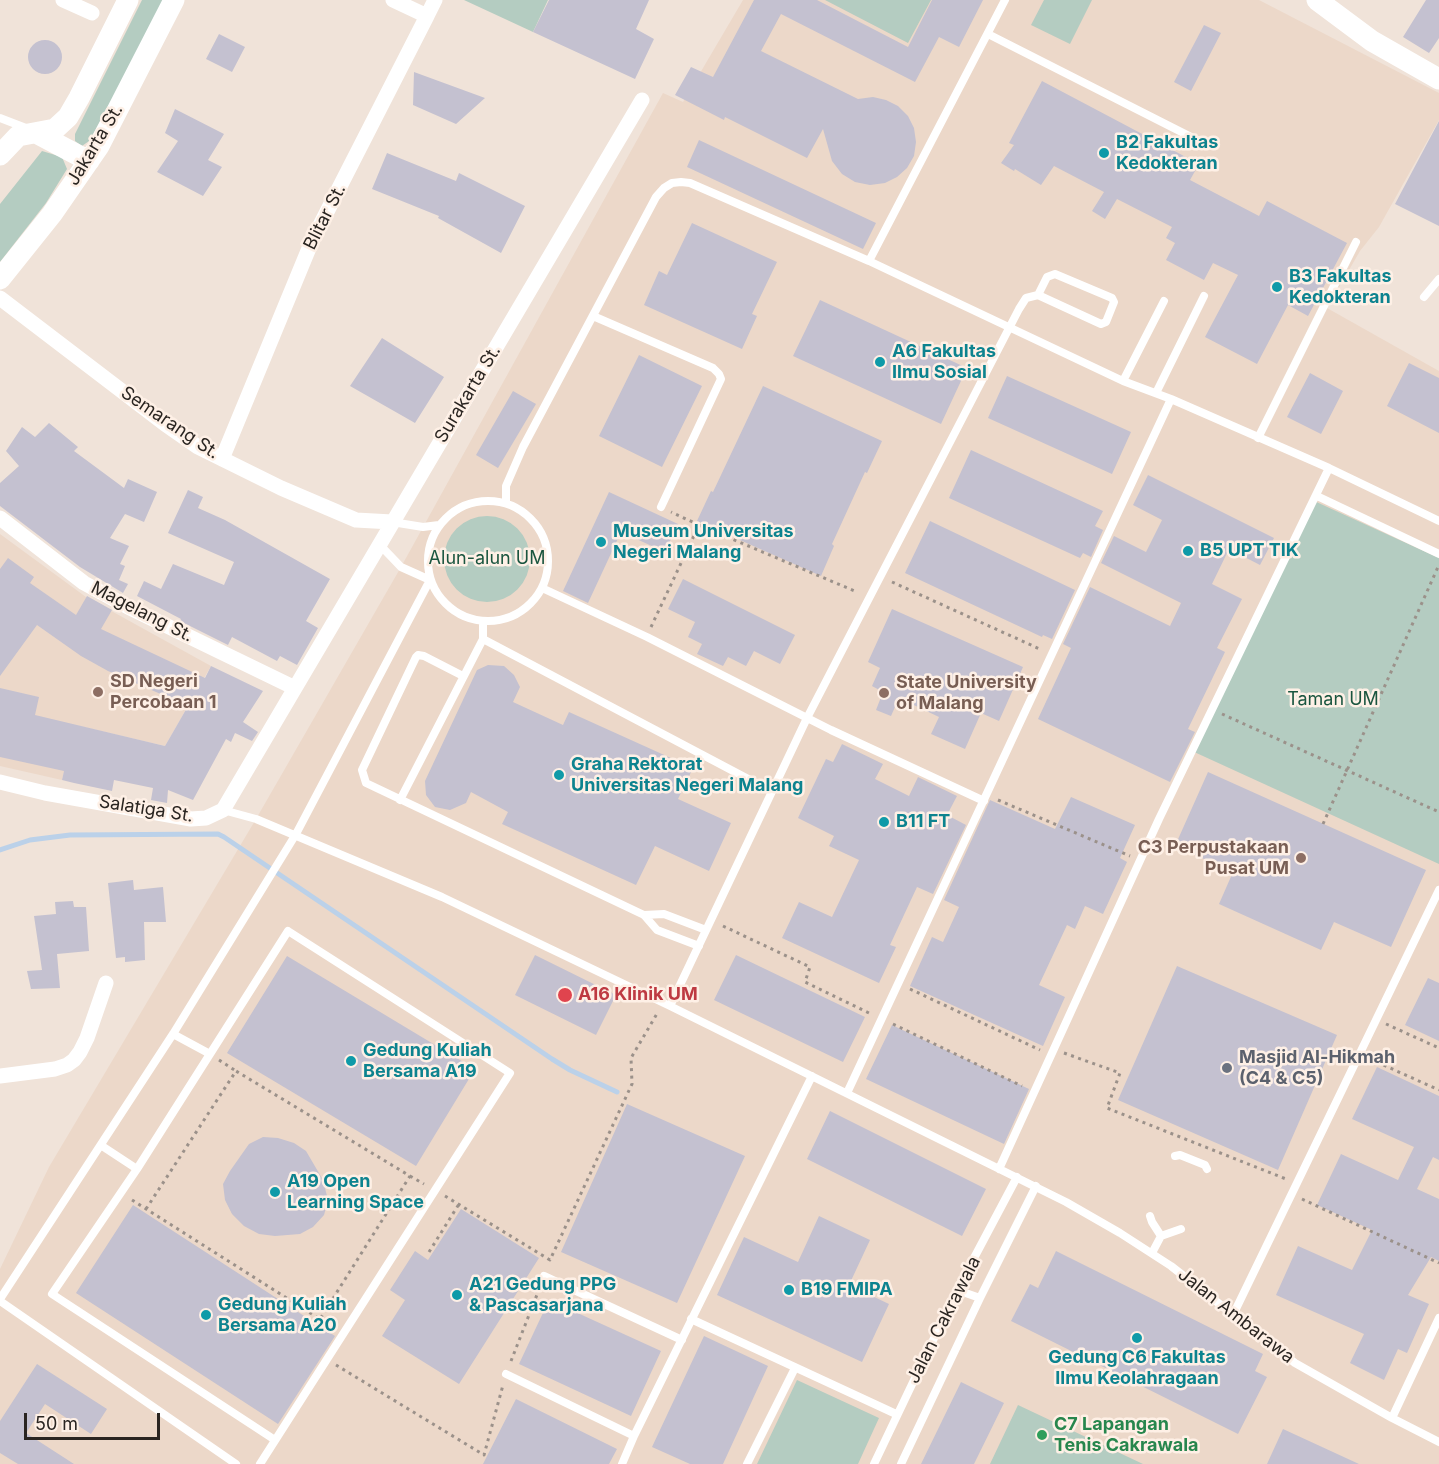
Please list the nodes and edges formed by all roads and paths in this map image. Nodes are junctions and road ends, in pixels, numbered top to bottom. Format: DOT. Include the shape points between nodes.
graph roads {
  1 [pos="63,0"];
  2 [pos="128,0"];
  3 [pos="174,0"];
  4 [pos="393,0"];
  5 [pos="435,0"];
  6 [pos="1005,0"];
  7 [pos="1321,1"];
  8 [pos="92,14"];
  9 [pos="427,16"];
  10 [pos="988,34"];
  11 [pos="1439,79"];
  12 [pos="642,100"];
  13 [pos="0,118"];
  14 [pos="38,134"];
  15 [pos="1207,145"];
  16 [pos="0,155"];
  17 [pos="88,161"];
  18 [pos="1356,242"];
  19 [pos="869,261"];
  20 [pos="0,279"];
  21 [pos="1439,279"];
  22 [pos="1038,295"];
  23 [pos="1204,296"];
  24 [pos="1424,297"];
  25 [pos="0,298"];
  26 [pos="1164,301"];
  27 [pos="593,316"];
  28 [pos="1008,328"];
  29 [pos="1122,381"];
  30 [pos="1156,393"];
  31 [pos="1171,399"];
  32 [pos="1258,438"];
  33 [pos="222,459"];
  34 [pos="1329,468"];
  35 [pos="1317,496"];
  36 [pos="506,504"];
  37 [pos="661,507"];
  38 [pos="0,518"];
  39 [pos="356,519"];
  40 [pos="1439,521"];
  41 [pos="392,522"];
  42 [pos="439,525"];
  43 [pos="699,525"];
  44 [pos="379,544"];
  45 [pos="1439,554"];
  46 [pos="1439,565"];
  47 [pos="880,577"];
  48 [pos="430,580"];
  49 [pos="542,588"];
  50 [pos="870,598"];
  51 [pos="483,621"];
  52 [pos="647,637"];
  53 [pos="483,639"];
  54 [pos="1052,654"];
  55 [pos="462,676"];
  56 [pos="295,688"];
  57 [pos="1212,709"];
  58 [pos="807,718"];
  59 [pos="1347,771"];
  60 [pos="0,782"];
  61 [pos="771,791"];
  62 [pos="985,798"];
  63 [pos="400,800"];
  64 [pos="224,810"];
  65 [pos="1439,812"];
  66 [pos="1323,824"];
  67 [pos="296,834"];
  68 [pos="1140,861"];
  69 [pos="1439,890"];
  70 [pos="644,915"];
  71 [pos="710,921"];
  72 [pos="706,930"];
  73 [pos="699,946"];
  74 [pos="106,983"];
  75 [pos="898,984"];
  76 [pos="667,1005"];
  77 [pos="882,1018"];
  78 [pos="1376,1019"];
  79 [pos="173,1034"];
  80 [pos="1439,1048"];
  81 [pos="1054,1053"];
  82 [pos="210,1054"];
  83 [pos="1359,1054"];
  84 [pos="236,1071"];
  85 [pos="0,1076"];
  86 [pos="812,1076"];
  87 [pos="1439,1090"];
  88 [pos="1035,1092"];
  89 [pos="847,1093"];
  90 [pos="102,1146"];
  91 [pos="1176,1156"];
  92 [pos="137,1169"];
  93 [pos="999,1169"];
  94 [pos="1207,1169"];
  95 [pos="1017,1177"];
  96 [pos="1296,1184"];
  97 [pos="1036,1186"];
  98 [pos="435,1190"];
  99 [pos="121,1193"];
  100 [pos="1292,1194"];
  101 [pos="459,1204"];
  102 [pos="146,1209"];
  103 [pos="1150,1216"];
  104 [pos="1181,1228"];
  105 [pos="1161,1236"];
  106 [pos="429,1252"];
  107 [pos="1152,1253"];
  108 [pos="550,1260"];
  109 [pos="1439,1263"];
  110 [pos="544,1276"];
  111 [pos="957,1290"];
  112 [pos="980,1298"];
  113 [pos="0,1300"];
  114 [pos="1233,1315"];
  115 [pos="1439,1318"];
  116 [pos="320,1319"];
  117 [pos="691,1319"];
  118 [pos="343,1334"];
  119 [pos="682,1340"];
  120 [pos="327,1359"];
  121 [pos="795,1368"];
  122 [pos="506,1374"];
  123 [pos="896,1414"];
  124 [pos="1392,1418"];
  125 [pos="634,1436"];
  126 [pos="275,1440"];
  127 [pos="1439,1442"];
  128 [pos="236,1464"];
  129 [pos="260,1464"];
  130 [pos="622,1464"];
  131 [pos="747,1464"];
  132 [pos="874,1464"];
  133 [pos="901,1464"];
  1 -- 8 [label="street"];
  2 -- 14 [label="main road" via="68,117 55,129"];
  3 -- 17 [label="main road, Jakarta St."];
  4 -- 9 [label="street"];
  5 -- 9 [label="street, Blitar St."];
  6 -- 10 [label="lane"];
  7 -- 11 [label="main road" via="1372,41"];
  9 -- 33 [label="street, Blitar St." via="308,251"];
  10 -- 15 [label="lane"];
  10 -- 19 [label="lane"];
  12 -- 41 [label="street, Surakarta St."];
  13 -- 14 [label="lane"];
  14 -- 16 [label="main road" via="18,136"];
  14 -- 17 [label="main road"];
  17 -- 20 [label="main road, Jakarta St."];
  18 -- 32 [label="lane"];
  19 -- 27 [label="lane" via="690,183 672,183 656,197"];
  19 -- 28 [label="lane"];
  21 -- 24 [label="lane"];
  22 -- 22 [label="lane" via="1047,277 1055,274 1114,302 1106,322 1101,324"];
  22 -- 28 [label="lane" via="1026,298"];
  23 -- 30 [label="lane"];
  25 -- 33 [label="street, Semarang St." via="165,424"];
  26 -- 29 [label="lane"];
  27 -- 36 [label="lane" via="523,447 506,486"];
  27 -- 37 [label="lane" via="713,368 721,379"];
  28 -- 29 [label="lane"];
  28 -- 47 [label="lane"];
  29 -- 30 [label="lane"];
  30 -- 31 [label="lane"];
  31 -- 32 [label="lane"];
  31 -- 54 [label="lane"];
  32 -- 34 [label="lane"];
  33 -- 39 [label="street, Semarang St."];
  34 -- 35 [label="lane"];
  34 -- 40 [label="lane"];
  35 -- 45 [label="lane"];
  35 -- 57 [label="lane"];
  36 -- 42 [label="lane" via="469,504 449,514"];
  36 -- 49 [label="lane" via="529,516 544,538 548,563"];
  37 -- 43 [label="path"];
  38 -- 56 [label="street, Magelang St." via="84,583"];
  39 -- 41 [label="street"];
  39 -- 44 [label="street"];
  41 -- 42 [label="lane" via="423,527"];
  41 -- 44 [label="street, Surakarta St."];
  42 -- 48 [label="lane" via="427,557"];
  43 -- 50 [label="path"];
  43 -- 52 [label="path"];
  44 -- 48 [label="lane" via="401,567"];
  44 -- 56 [label="street, Surakarta St."];
  46 -- 59 [label="path"];
  47 -- 50 [label="lane"];
  47 -- 54 [label="path"];
  48 -- 51 [label="lane" via="451,608"];
  48 -- 67 [label="lane"];
  49 -- 51 [label="lane" via="517,613"];
  49 -- 52 [label="lane"];
  50 -- 58 [label="lane"];
  51 -- 53 [label="lane"];
  52 -- 58 [label="lane"];
  53 -- 55 [label="lane"];
  53 -- 61 [label="lane"];
  54 -- 62 [label="lane"];
  55 -- 63 [label="lane"];
  55 -- 63 [label="lane" via="424,656 414,659 362,770 366,783"];
  56 -- 64 [label="street"];
  57 -- 59 [label="path"];
  57 -- 68 [label="lane"];
  58 -- 61 [label="lane"];
  58 -- 62 [label="lane"];
  59 -- 65 [label="path"];
  59 -- 66 [label="path"];
  60 -- 64 [label="street, Salatiga St." via="191,819"];
  61 -- 71 [label="lane"];
  62 -- 68 [label="path"];
  62 -- 75 [label="lane"];
  63 -- 70 [label="lane"];
  64 -- 67 [label="lane, Jalan Ambarawa"];
  67 -- 76 [label="lane, Jalan Ambarawa" via="442,897"];
  67 -- 79 [label="lane"];
  68 -- 81 [label="lane"];
  69 -- 78 [label="lane"];
  70 -- 72 [label="lane" via="664,914"];
  70 -- 73 [label="lane" via="657,930"];
  71 -- 72 [label="lane"];
  71 -- 77 [label="path" via="810,967 805,982"];
  72 -- 73 [label="lane"];
  73 -- 76 [label="lane"];
  74 -- 85 [label="street" via="87,1038 74,1060 54,1069"];
  75 -- 77 [label="lane"];
  75 -- 81 [label="path"];
  76 -- 86 [label="lane, Jalan Ambarawa"];
  76 -- 108 [label="path" via="631,1058 632,1084"];
  77 -- 88 [label="path"];
  77 -- 89 [label="lane"];
  78 -- 80 [label="path"];
  78 -- 83 [label="lane"];
  79 -- 82 [label="lane"];
  79 -- 90 [label="lane"];
  81 -- 88 [label="lane"];
  81 -- 96 [label="path" via="1120,1073 1107,1108"];
  82 -- 84 [label="path"];
  82 -- 92 [label="lane"];
  82 -- 98 [label="lane" via="288,931 510,1073"];
  83 -- 87 [label="path"];
  83 -- 96 [label="lane"];
  84 -- 102 [label="path"];
  84 -- 116 [label="path" via="410,1176"];
  86 -- 89 [label="lane, Jalan Ambarawa"];
  86 -- 117 [label="lane"];
  88 -- 93 [label="lane"];
  89 -- 93 [label="lane, Jalan Ambarawa"];
  90 -- 92 [label="lane"];
  90 -- 113 [label="lane"];
  91 -- 94 [label="lane"];
  92 -- 99 [label="lane"];
  93 -- 95 [label="lane, Jalan Ambarawa"];
  95 -- 97 [label="lane, Jalan Ambarawa"];
  95 -- 111 [label="lane, Jalan Cakrawala"];
  96 -- 100 [label="lane"];
  97 -- 107 [label="lane, Jalan Ambarawa"];
  97 -- 112 [label="lane, Jalan Cakrawala"];
  98 -- 101 [label="path"];
  98 -- 118 [label="lane"];
  99 -- 102 [label="path"];
  99 -- 126 [label="lane" via="52,1294"];
  100 -- 109 [label="path"];
  100 -- 114 [label="lane"];
  101 -- 106 [label="path"];
  101 -- 108 [label="path"];
  102 -- 116 [label="path"];
  103 -- 105 [label="lane"];
  104 -- 105 [label="lane"];
  105 -- 107 [label="lane"];
  107 -- 114 [label="lane, Jalan Ambarawa"];
  108 -- 110 [label="path"];
  110 -- 119 [label="lane"];
  110 -- 122 [label="path"];
  111 -- 112 [label="lane"];
  111 -- 123 [label="lane, Jalan Cakrawala"];
  112 -- 133 [label="lane, Jalan Cakrawala"];
  113 -- 128 [label="lane"];
  114 -- 124 [label="lane, Jalan Ambarawa" via="1295,1363"];
  115 -- 124 [label="lane"];
  116 -- 118 [label="path"];
  117 -- 119 [label="lane"];
  117 -- 121 [label="lane"];
  118 -- 120 [label="lane"];
  119 -- 125 [label="lane"];
  120 -- 122 [label="path" via="484,1455"];
  120 -- 126 [label="lane"];
  121 -- 123 [label="lane"];
  121 -- 131 [label="lane"];
  122 -- 125 [label="lane"];
  123 -- 132 [label="lane, Jalan Cakrawala"];
  124 -- 127 [label="lane, Jalan Ambarawa"];
  125 -- 130 [label="lane"];
  126 -- 129 [label="lane"];
}
